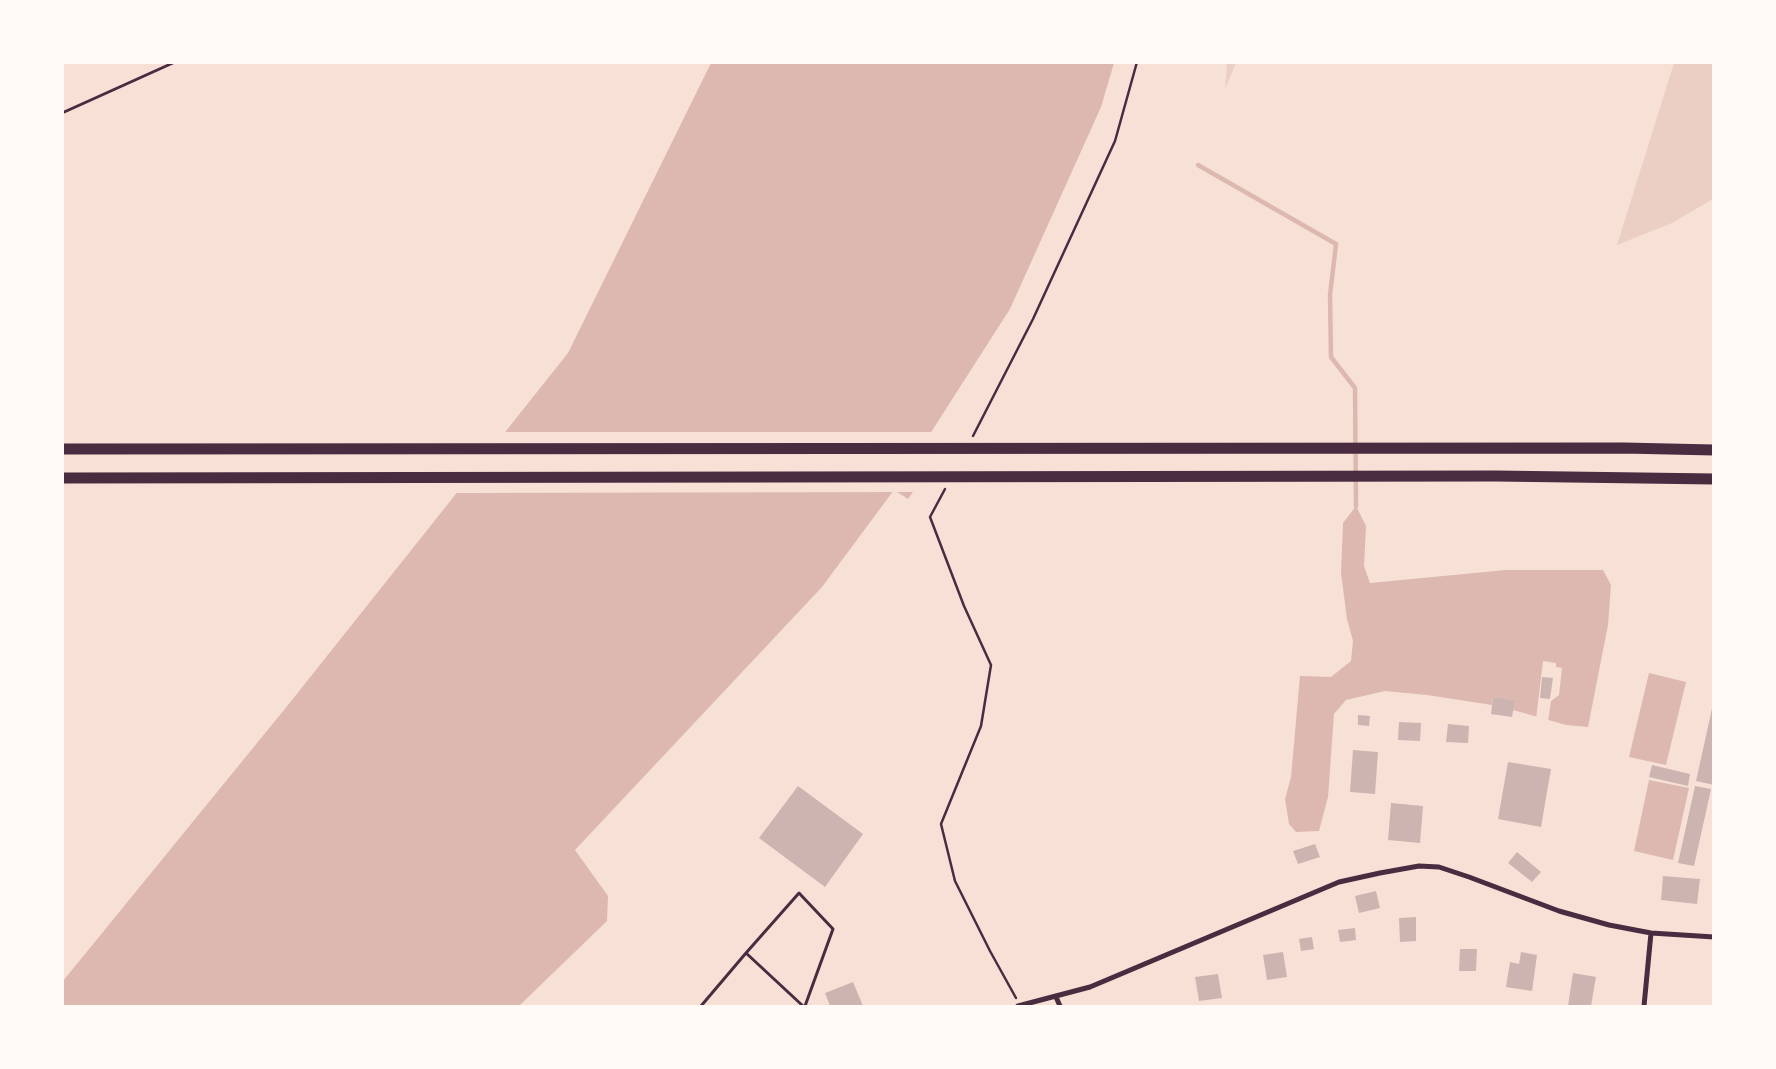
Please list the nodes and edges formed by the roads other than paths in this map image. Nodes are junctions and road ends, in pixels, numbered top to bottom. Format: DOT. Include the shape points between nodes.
graph roads {
  1 [pos="175,62"];
  2 [pos="62,113"];
  3 [pos="62,449"];
  4 [pos="1714,450"];
  5 [pos="62,478"];
  6 [pos="1714,479"];
  7 [pos="1650,933"];
  8 [pos="1714,936"];
  9 [pos="746,953"];
  10 [pos="1056,996"];
  11 [pos="701,1006"];
  12 [pos="804,1006"];
  13 [pos="1019,1006"];
  14 [pos="1060,1006"];
  15 [pos="1644,1006"];
  1 -- 2 [label="lane"];
  3 -- 4 [label="highway"];
  5 -- 6 [label="highway" via="1496,476"];
  7 -- 8 [label="street"];
  7 -- 10 [label="street" via="1559,912 1439,867 1419,866 1338,882 1090,987"];
  7 -- 15 [label="street"];
  9 -- 11 [label="lane"];
  9 -- 12 [label="lane"];
  9 -- 12 [label="lane" via="799,893 833,930"];
  10 -- 13 [label="street"];
  10 -- 14 [label="street"];
}
